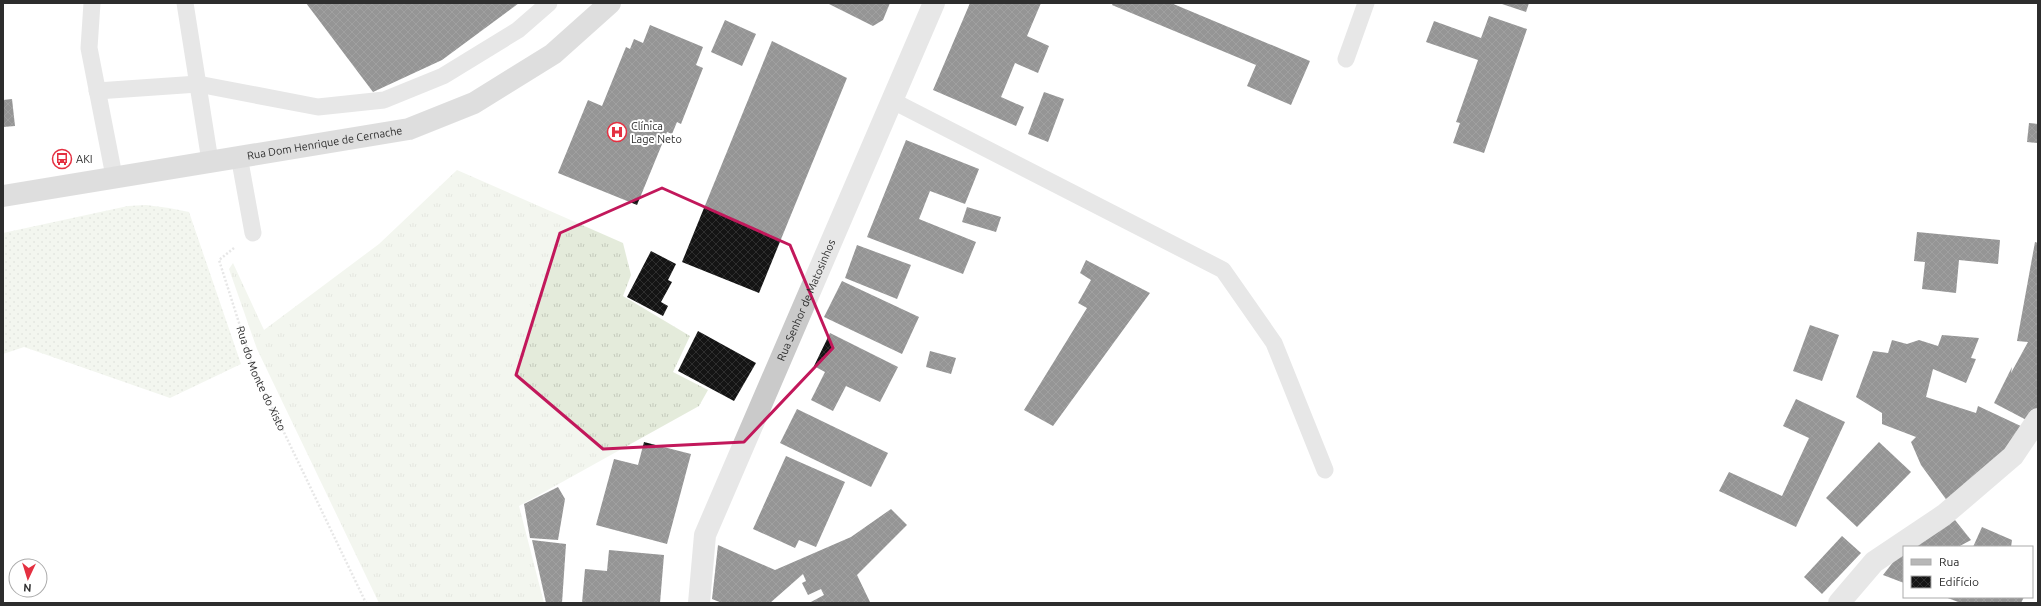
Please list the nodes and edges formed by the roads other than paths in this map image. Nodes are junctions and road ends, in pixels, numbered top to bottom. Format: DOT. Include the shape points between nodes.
graph roads {
  1 [pos="92,3"];
  2 [pos="185,3"];
  3 [pos="549,3"];
  4 [pos="610,3"];
  5 [pos="934,3"];
  6 [pos="1366,3"];
  7 [pos="1346,59"];
  8 [pos="198,84"];
  9 [pos="98,91"];
  10 [pos="892,100"];
  11 [pos="239,156"];
  12 [pos="210,161"];
  13 [pos="114,176"];
  14 [pos="3,196"];
  15 [pos="253,233"];
  16 [pos="2038,419"];
  17 [pos="1326,470"];
  18 [pos="699,603"];
  19 [pos="1839,603"];
  1 -- 9 [label="lane" via="89,48"];
  2 -- 8 [label="lane"];
  3 -- 8 [label="lane" via="518,30 443,76 384,100 318,107"];
  4 -- 11 [label="street, Rua Dom Henrique de Cernache" via="553,54 474,103 409,129"];
  5 -- 10 [label="street, Rua Senhor de Matosinhos"];
  6 -- 7 [label="lane"];
  8 -- 9 [label="lane"];
  8 -- 12 [label="lane"];
  9 -- 13 [label="lane"];
  10 -- 17 [label="lane" via="1223,270 1274,343"];
  10 -- 18 [label="street, Rua Senhor de Matosinhos" via="705,535"];
  11 -- 12 [label="street, Rua Dom Henrique de Cernache"];
  11 -- 15 [label="lane"];
  12 -- 13 [label="street, Rua Dom Henrique de Cernache"];
  13 -- 14 [label="street, Rua Dom Henrique de Cernache"];
  16 -- 19 [label="street" via="2013,456 1944,515 1874,562"];
}
